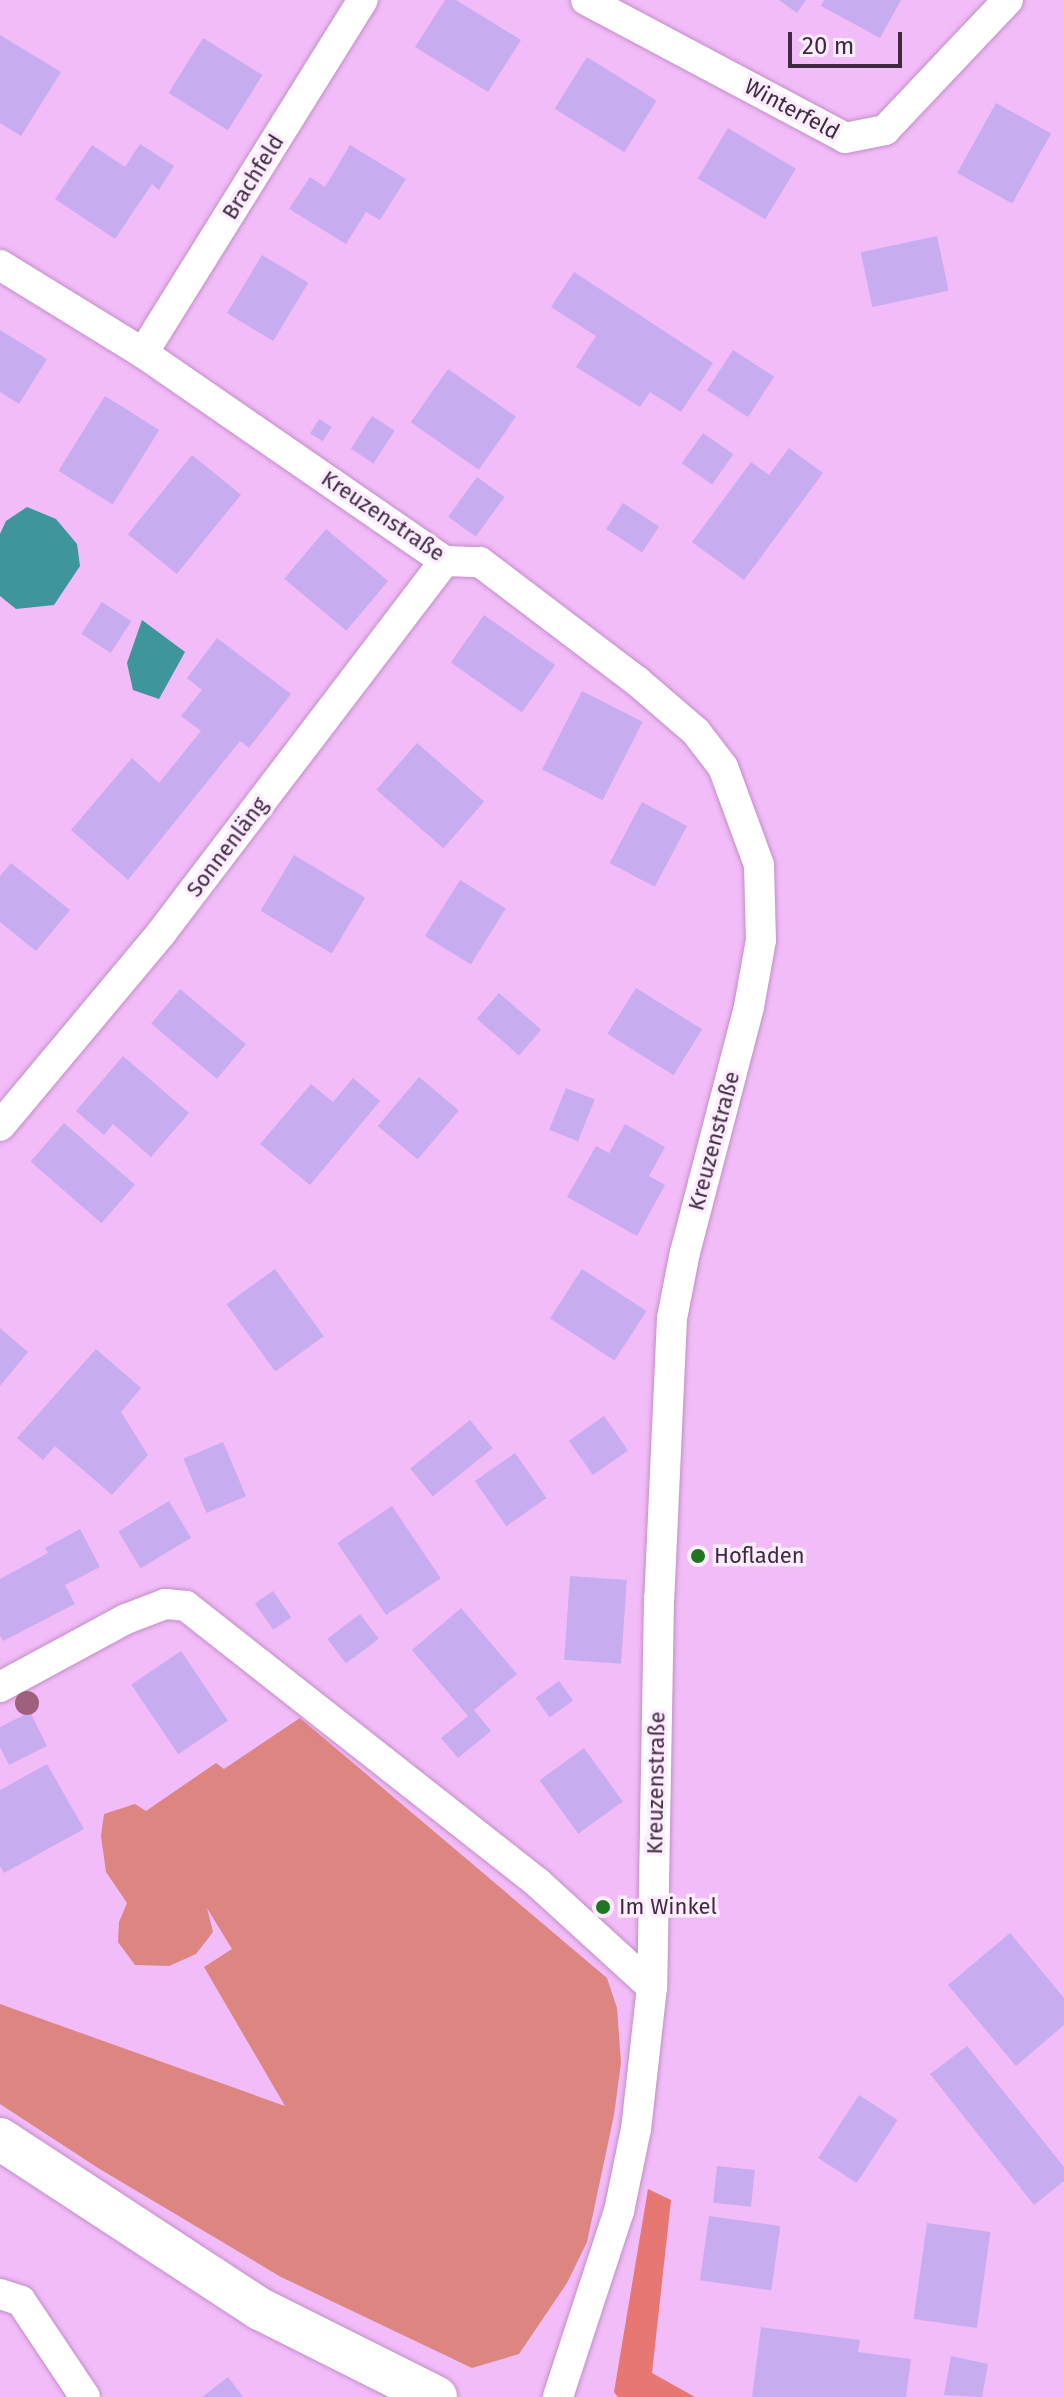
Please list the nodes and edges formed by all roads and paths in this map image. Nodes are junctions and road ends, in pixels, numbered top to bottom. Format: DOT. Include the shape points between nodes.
graph roads {
  1 [pos="363,0"];
  2 [pos="586,0"];
  3 [pos="1008,0"];
  4 [pos="0,265"];
  5 [pos="143,353"];
  6 [pos="445,561"];
  7 [pos="0,1126"];
  8 [pos="0,1687"];
  9 [pos="652,1987"];
  10 [pos="0,2139"];
  11 [pos="0,2294"];
  12 [pos="85,2397"];
  13 [pos="436,2397"];
  14 [pos="558,2397"];
  1 -- 5 [label="street, Brachfeld"];
  2 -- 3 [label="street, Winterfeld" via="845,138 885,130"];
  4 -- 5 [label="street, Kreuzenstraße"];
  5 -- 6 [label="street, Kreuzenstraße"];
  6 -- 7 [label="street, Sonnenläng" via="162,932"];
  6 -- 9 [label="street, Kreuzenstraße" via="480,562 696,732 723,767 759,865 761,940 749,1007 672,1318 659,1599"];
  8 -- 9 [label="street" via="126,1619 165,1604 186,1606 538,1883"];
  9 -- 14 [label="street, Kreuzenstraße" via="636,2129 619,2211"];
  10 -- 13 [label="main road" via="260,2309"];
  11 -- 12 [label="street" via="21,2301"];
}
